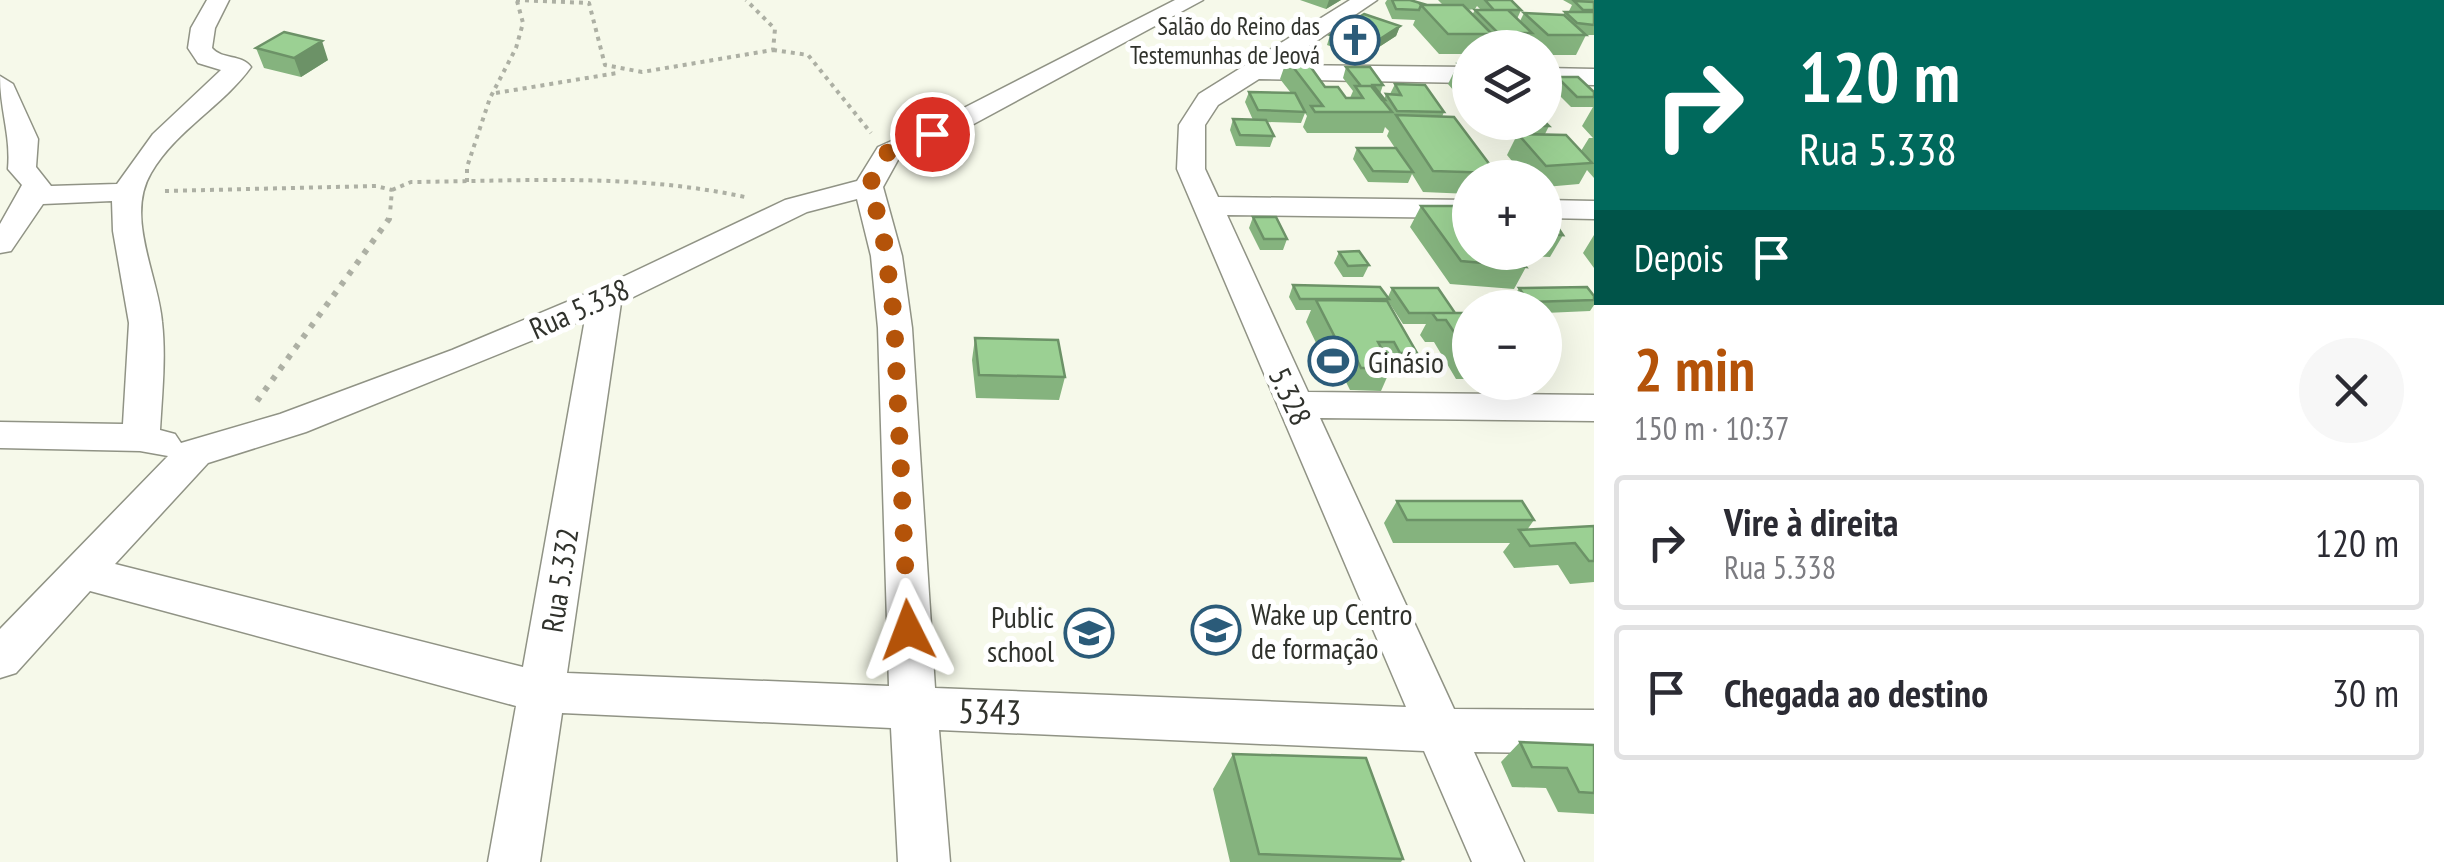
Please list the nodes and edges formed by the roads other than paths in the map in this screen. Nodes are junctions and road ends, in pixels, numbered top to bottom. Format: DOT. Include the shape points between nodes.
graph roads {
  1 [pos="218,0"];
  2 [pos="1192,0"];
  3 [pos="1366,0"];
  4 [pos="1250,72"];
  5 [pos="1452,75"];
  6 [pos="1562,76"];
  7 [pos="1594,77"];
  8 [pos="0,84"];
  9 [pos="868,187"];
  10 [pos="129,192"];
  11 [pos="34,196"];
  12 [pos="1206,206"];
  13 [pos="1452,209"];
  14 [pos="1562,210"];
  15 [pos="1594,210"];
  16 [pos="0,244"];
  17 [pos="605,298"];
  18 [pos="1296,405"];
  19 [pos="1594,408"];
  20 [pos="0,435"];
  21 [pos="140,438"];
  22 [pos="210,448"];
  23 [pos="82,572"];
  24 [pos="0,659"];
  25 [pos="541,692"];
  26 [pos="912,708"];
  27 [pos="1438,730"];
  28 [pos="1594,732"];
  29 [pos="514,862"];
  30 [pos="924,862"];
  31 [pos="1498,862"];
  1 -- 10 [label="street" via="200,48 207,58 238,67 160,143"];
  2 -- 9 [label="street" via="888,152"];
  3 -- 4 [label="street, 5.328"];
  4 -- 5 [label="street"];
  4 -- 12 [label="street, 5.328" via="1208,100 1192,125 1190,169"];
  6 -- 7 [label="street"];
  8 -- 11 [label="street" via="24,140 22,169 37,184"];
  9 -- 17 [label="street, Rua 5.338" via="790,209"];
  9 -- 26 [label="street" via="882,226 894,317"];
  10 -- 11 [label="street"];
  10 -- 21 [label="street" via="145,310"];
  11 -- 16 [label="street"];
  12 -- 13 [label="street"];
  12 -- 18 [label="street, 5.328"];
  14 -- 15 [label="street"];
  17 -- 22 [label="street, Rua 5.338" via="293,423"];
  17 -- 25 [label="street, Rua 5.332"];
  18 -- 19 [label="street"];
  18 -- 27 [label="street, 5.328"];
  20 -- 21 [label="street"];
  21 -- 22 [label="street"];
  22 -- 23 [label="street, Rua 5.338"];
  23 -- 24 [label="street, Rua 5.338"];
  23 -- 25 [label="street, 5343"];
  25 -- 26 [label="street, 5343"];
  25 -- 29 [label="street, Rua 5.332"];
  26 -- 27 [label="street, 5343"];
  26 -- 30 [label="street"];
  27 -- 28 [label="street, 5343"];
  27 -- 31 [label="street, 5.328"];
}
